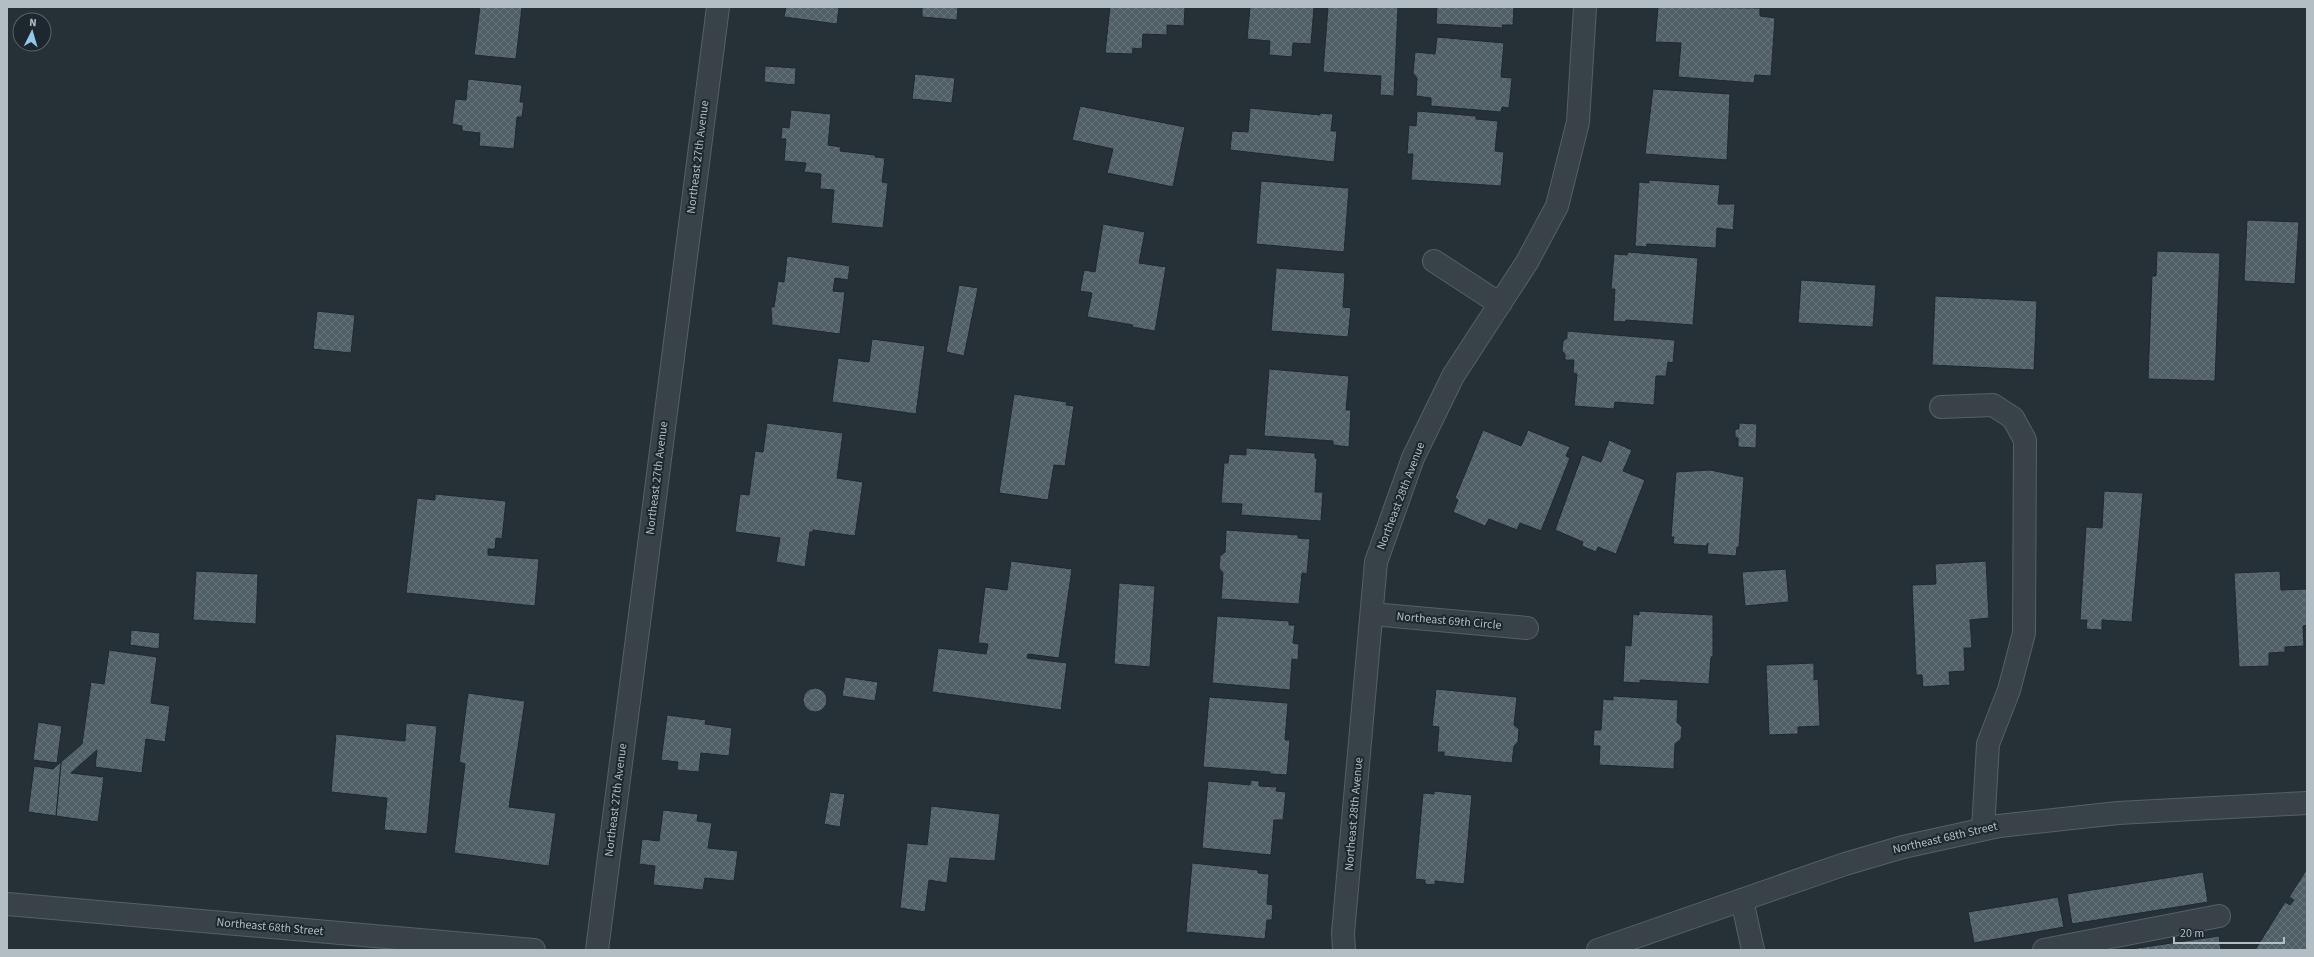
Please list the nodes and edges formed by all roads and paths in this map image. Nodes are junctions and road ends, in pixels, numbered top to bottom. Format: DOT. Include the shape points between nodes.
graph roads {
  1 [pos="718,7"];
  2 [pos="1585,7"];
  3 [pos="1434,261"];
  4 [pos="1500,304"];
  5 [pos="1941,407"];
  6 [pos="1372,614"];
  7 [pos="1527,628"];
  8 [pos="2307,803"];
  9 [pos="1983,829"];
  10 [pos="1742,900"];
  11 [pos="7,904"];
  12 [pos="2219,916"];
  13 [pos="534,950"];
  14 [pos="597,950"];
  15 [pos="1344,950"];
  16 [pos="1598,950"];
  17 [pos="1753,950"];
  18 [pos="2044,950"];
  1 -- 14 [label="street, Northeast 27th Avenue"];
  2 -- 4 [label="street, Northeast 28th Avenue" via="1578,122 1558,206"];
  3 -- 4 [label="street"];
  4 -- 6 [label="street, Northeast 28th Avenue" via="1453,376 1413,458 1376,562"];
  5 -- 9 [label="street" via="1993,405 2013,418 2025,440 2024,633 2009,690 1988,744"];
  6 -- 7 [label="street, Northeast 69th Circle"];
  6 -- 15 [label="street, Northeast 28th Avenue" via="1343,933"];
  8 -- 9 [label="street, Northeast 68th Street" via="2118,813"];
  9 -- 10 [label="street, Northeast 68th Street" via="1903,847 1852,862"];
  10 -- 16 [label="street, Northeast 68th Street"];
  10 -- 17 [label="street"];
  11 -- 13 [label="street, Northeast 68th Street"];
  12 -- 18 [label="street"];
}
